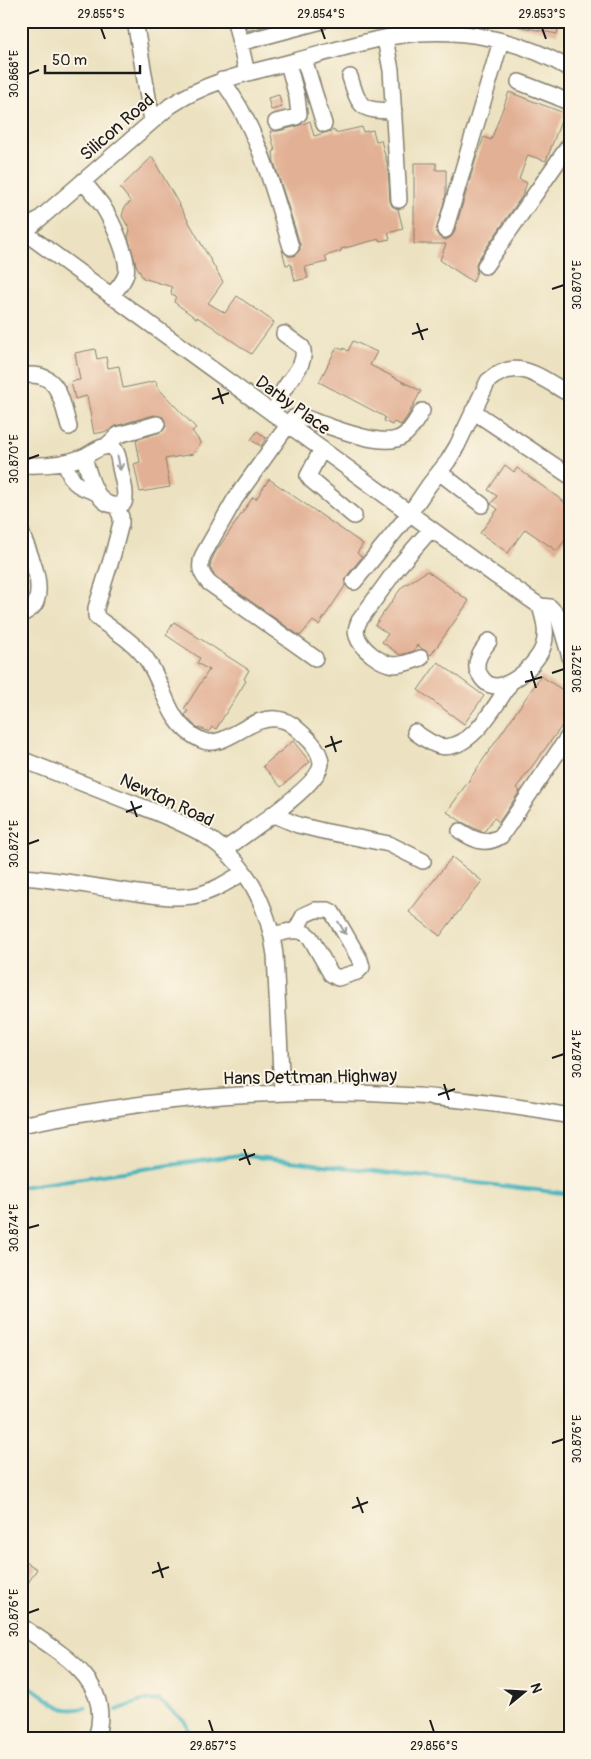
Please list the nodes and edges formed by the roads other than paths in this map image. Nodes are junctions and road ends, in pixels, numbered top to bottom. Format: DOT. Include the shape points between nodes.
graph roads {
  1 [pos="135,21"];
  2 [pos="235,21"];
  3 [pos="322,21"];
  4 [pos="419,21"];
  5 [pos="401,35"];
  6 [pos="385,38"];
  7 [pos="501,41"];
  8 [pos="240,43"];
  9 [pos="304,58"];
  10 [pos="288,63"];
  11 [pos="570,69"];
  12 [pos="247,73"];
  13 [pos="350,77"];
  14 [pos="222,80"];
  15 [pos="519,82"];
  16 [pos="570,104"];
  17 [pos="394,111"];
  18 [pos="152,121"];
  19 [pos="276,122"];
  20 [pos="324,124"];
  21 [pos="570,144"];
  22 [pos="82,181"];
  23 [pos="399,200"];
  24 [pos="445,230"];
  25 [pos="23,233"];
  26 [pos="291,247"];
  27 [pos="485,266"];
  28 [pos="111,296"];
  29 [pos="284,334"];
  30 [pos="21,376"];
  31 [pos="564,391"];
  32 [pos="422,411"];
  33 [pos="473,411"];
  34 [pos="273,414"];
  35 [pos="157,424"];
  36 [pos="287,424"];
  37 [pos="69,427"];
  38 [pos="105,447"];
  39 [pos="322,449"];
  40 [pos="84,457"];
  41 [pos="64,462"];
  42 [pos="21,466"];
  43 [pos="439,472"];
  44 [pos="570,476"];
  45 [pos="95,492"];
  46 [pos="116,505"];
  47 [pos="482,506"];
  48 [pos="410,513"];
  49 [pos="354,516"];
  50 [pos="431,529"];
  51 [pos="21,532"];
  52 [pos="354,582"];
  53 [pos="540,606"];
  54 [pos="21,615"];
  55 [pos="489,640"];
  56 [pos="570,657"];
  57 [pos="315,658"];
  58 [pos="421,658"];
  59 [pos="511,682"];
  60 [pos="415,732"];
  61 [pos="570,734"];
  62 [pos="21,759"];
  63 [pos="272,814"];
  64 [pos="460,831"];
  65 [pos="224,850"];
  66 [pos="423,861"];
  67 [pos="244,872"];
  68 [pos="21,877"];
  69 [pos="296,930"];
  70 [pos="272,934"];
  71 [pos="282,1092"];
  72 [pos="570,1116"];
  73 [pos="21,1125"];
  74 [pos="21,1626"];
  75 [pos="96,1738"];
  1 -- 18 [label="street"];
  2 -- 8 [label="street"];
  3 -- 8 [label="street"];
  4 -- 5 [label="street"];
  5 -- 6 [label="street, Silicon Road"];
  5 -- 7 [label="street, Silicon Road" via="445,33"];
  6 -- 9 [label="street, Silicon Road"];
  6 -- 17 [label="street"];
  7 -- 11 [label="street, Silicon Road" via="533,50"];
  7 -- 24 [label="street"];
  8 -- 12 [label="street"];
  9 -- 10 [label="street, Silicon Road"];
  9 -- 20 [label="street"];
  10 -- 12 [label="street, Silicon Road"];
  10 -- 19 [label="street" via="299,114"];
  12 -- 14 [label="street, Silicon Road"];
  13 -- 17 [label="street" via="362,106 371,110"];
  14 -- 18 [label="street, Silicon Road" via="183,97"];
  14 -- 26 [label="street" via="241,107 256,138"];
  15 -- 16 [label="street"];
  17 -- 23 [label="street"];
  18 -- 22 [label="street, Silicon Road"];
  21 -- 27 [label="street"];
  22 -- 25 [label="street, Silicon Road"];
  22 -- 28 [label="street" via="102,206 125,258 127,271"];
  25 -- 28 [label="street, Darby Place"];
  28 -- 34 [label="street, Darby Place"];
  29 -- 34 [label="street" via="302,347 304,357"];
  30 -- 37 [label="street" via="44,377 52,381"];
  31 -- 33 [label="street" via="527,370 505,370 488,382"];
  32 -- 36 [label="street" via="403,436 393,440 362,436 303,417 293,418"];
  33 -- 43 [label="street" via="457,446"];
  33 -- 44 [label="street"];
  34 -- 36 [label="street, Darby Place"];
  35 -- 38 [label="street" via="118,435"];
  36 -- 39 [label="street, Darby Place"];
  36 -- 57 [label="street" via="235,498 200,561 200,570 209,583"];
  38 -- 40 [label="street"];
  38 -- 46 [label="street, one-way" via="114,448 118,455 125,500"];
  39 -- 48 [label="street, Darby Place"];
  39 -- 49 [label="street" via="308,476"];
  40 -- 41 [label="street"];
  40 -- 45 [label="street"];
  41 -- 42 [label="street"];
  41 -- 45 [label="street" via="72,481"];
  43 -- 47 [label="street"];
  43 -- 48 [label="street"];
  45 -- 46 [label="street" via="102,500"];
  46 -- 63 [label="street" via="121,517 96,616 136,647 147,660 179,722 199,739 213,743 255,722 273,718 282,720 311,741 320,755 319,771 308,786"];
  48 -- 50 [label="street, Darby Place"];
  48 -- 52 [label="street"];
  50 -- 53 [label="street, Darby Place"];
  50 -- 58 [label="street" via="398,567 356,629 361,644 382,661 393,665"];
  51 -- 54 [label="street" via="38,591 36,602"];
  53 -- 56 [label="street, Darby Place" via="550,607 558,616"];
  53 -- 59 [label="street" via="545,623 543,647 536,659"];
  55 -- 59 [label="street" via="477,663 480,677 496,686"];
  59 -- 60 [label="street" via="482,724 461,743 438,746"];
  61 -- 64 [label="street" via="501,836 483,842"];
  62 -- 65 [label="street, Newton Road" via="176,820"];
  63 -- 65 [label="street"];
  63 -- 66 [label="street" via="306,827 389,844"];
  65 -- 67 [label="street, Newton Road"];
  67 -- 68 [label="street" via="224,884 191,896 120,891"];
  67 -- 70 [label="street, Newton Road" via="255,889"];
  69 -- 69 [label="street, one-way" via="304,915 315,910 332,912 362,967 341,977 334,976 310,937 302,930"];
  69 -- 70 [label="street"];
  70 -- 71 [label="street, Newton Road"];
  71 -- 72 [label="street, Hans Dettman Highway" via="404,1094"];
  71 -- 73 [label="street, Hans Dettman Highway" via="149,1103"];
  74 -- 75 [label="street" via="68,1659 95,1690 101,1723"];
}
